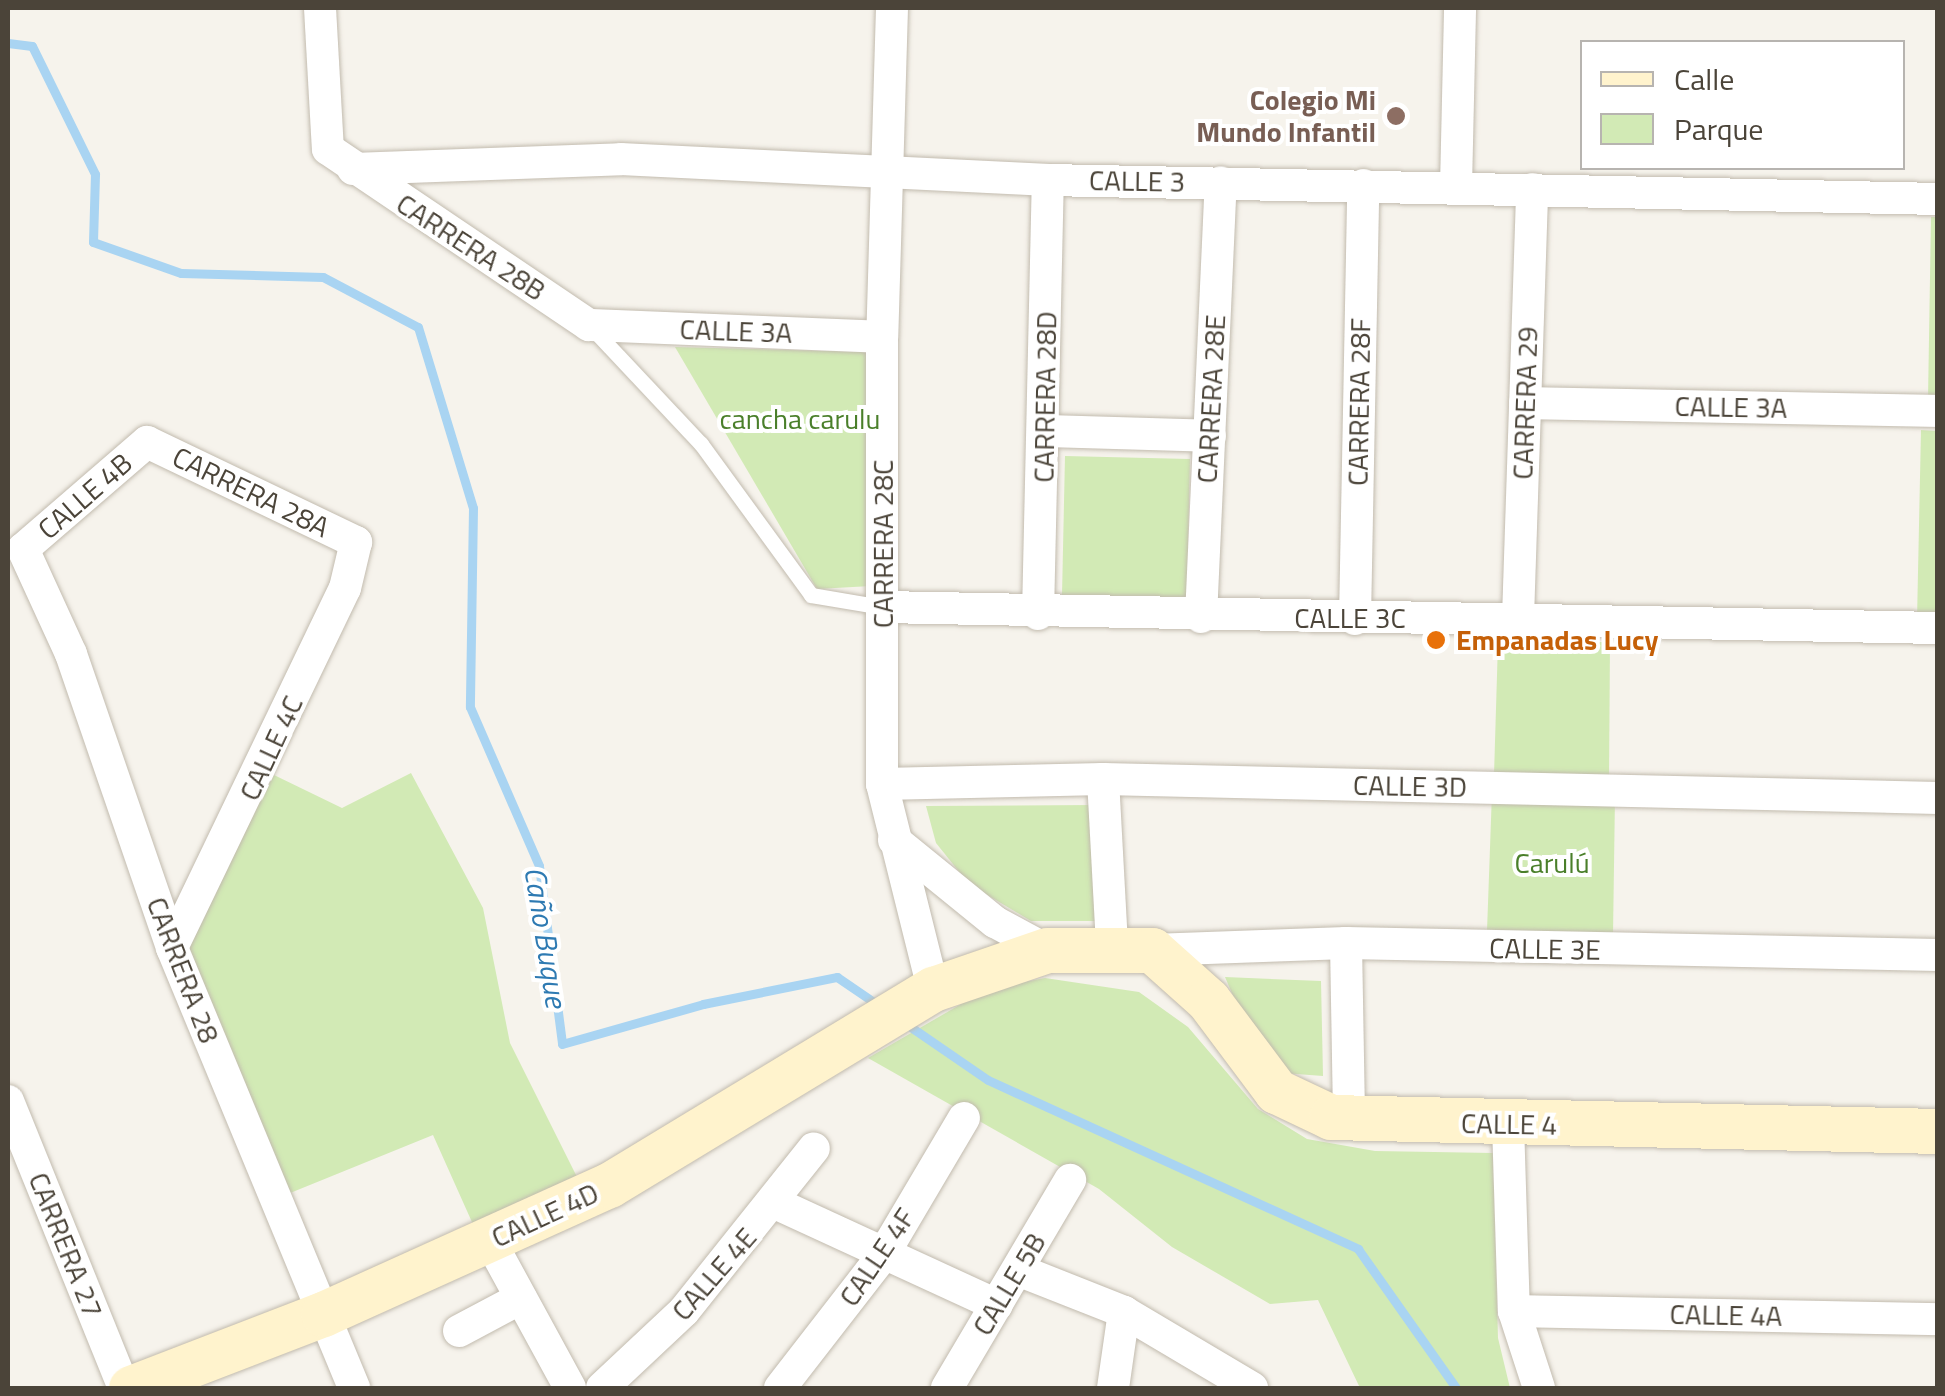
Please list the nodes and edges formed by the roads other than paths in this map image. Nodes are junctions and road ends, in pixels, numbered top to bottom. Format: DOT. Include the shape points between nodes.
graph roads {
  1 [pos="320,8"];
  2 [pos="892,8"];
  3 [pos="1460,8"];
  4 [pos="346,164"];
  5 [pos="886,172"];
  6 [pos="1048,180"];
  7 [pos="1221,182"];
  8 [pos="1363,185"];
  9 [pos="1456,187"];
  10 [pos="1532,189"];
  11 [pos="1938,199"];
  12 [pos="589,325"];
  13 [pos="882,337"];
  14 [pos="1525,403"];
  15 [pos="1938,411"];
  16 [pos="1046,431"];
  17 [pos="1210,436"];
  18 [pos="147,442"];
  19 [pos="356,542"];
  20 [pos="15,544"];
  21 [pos="883,607"];
  22 [pos="1038,614"];
  23 [pos="1200,616"];
  24 [pos="1518,618"];
  25 [pos="1355,619"];
  26 [pos="1938,628"];
  27 [pos="1103,779"];
  28 [pos="882,784"];
  29 [pos="1938,798"];
  30 [pos="894,840"];
  31 [pos="1346,943"];
  32 [pos="172,948"];
  33 [pos="1132,949"];
  34 [pos="1047,950"];
  35 [pos="1938,955"];
  36 [pos="925,994"];
  37 [pos="8,1101"];
  38 [pos="964,1118"];
  39 [pos="1348,1120"];
  40 [pos="1508,1124"];
  41 [pos="1938,1130"];
  42 [pos="814,1148"];
  43 [pos="1070,1180"];
  44 [pos="775,1203"];
  45 [pos="490,1241"];
  46 [pos="883,1255"];
  47 [pos="1018,1270"];
  48 [pos="521,1298"];
  49 [pos="997,1304"];
  50 [pos="1514,1311"];
  51 [pos="1124,1312"];
  52 [pos="323,1314"];
  53 [pos="1938,1319"];
  54 [pos="460,1331"];
  55 [pos="128,1388"];
  56 [pos="354,1388"];
  57 [pos="570,1388"];
  58 [pos="602,1388"];
  59 [pos="780,1388"];
  60 [pos="947,1388"];
  61 [pos="1112,1388"];
  62 [pos="1252,1388"];
  63 [pos="1539,1388"];
  1 -- 4 [label="street" via="324,138"];
  2 -- 5 [label="street, CARRERA 28C"];
  3 -- 9 [label="street"];
  4 -- 5 [label="street, CALLE 3" via="621,159"];
  4 -- 12 [label="street, CARRERA 28B"];
  5 -- 6 [label="street, CALLE 3"];
  5 -- 13 [label="street, CARRERA 28C"];
  6 -- 7 [label="street, CALLE 3"];
  6 -- 16 [label="street, CARRERA 28D"];
  7 -- 8 [label="street, CALLE 3"];
  7 -- 17 [label="street, CARRERA 28E"];
  8 -- 9 [label="street, CALLE 3"];
  8 -- 25 [label="street, CARRERA 28F"];
  9 -- 10 [label="street, CALLE 3"];
  10 -- 11 [label="street, CALLE 3"];
  10 -- 14 [label="street, CARRERA 29"];
  12 -- 13 [label="street, CALLE 3A"];
  12 -- 21 [label="lane" via="701,444 811,596"];
  13 -- 21 [label="street, CARRERA 28C"];
  14 -- 15 [label="street, CALLE 3A"];
  14 -- 24 [label="street, CARRERA 29"];
  16 -- 17 [label="street"];
  16 -- 22 [label="street, CARRERA 28D"];
  17 -- 23 [label="street, CARRERA 28E"];
  18 -- 19 [label="street, CARRERA 28A"];
  18 -- 20 [label="street, CALLE 4B"];
  19 -- 32 [label="street, CALLE 4C" via="345,588"];
  20 -- 32 [label="street, CARRERA 28" via="71,654"];
  21 -- 22 [label="street, CALLE 3C"];
  21 -- 28 [label="street, CARRERA 28C"];
  22 -- 23 [label="street, CALLE 3C"];
  23 -- 25 [label="street, CALLE 3C"];
  24 -- 25 [label="street, CALLE 3C"];
  24 -- 26 [label="street, CALLE 3C"];
  27 -- 28 [label="street, CALLE 3D"];
  27 -- 29 [label="street, CALLE 3D"];
  27 -- 33 [label="street"];
  28 -- 30 [label="street, CARRERA 28C"];
  30 -- 34 [label="street" via="995,922"];
  30 -- 36 [label="street, CARRERA 28C"];
  31 -- 33 [label="street, CALLE 3E"];
  31 -- 35 [label="street, CALLE 3E"];
  31 -- 39 [label="street"];
  32 -- 52 [label="street, CARRERA 28"];
  33 -- 34 [label="street"];
  33 -- 39 [label="street, CALLE 4" via="1208,1000 1276,1091 1312,1111"];
  34 -- 36 [label="street"];
  36 -- 45 [label="street, CALLE 4D" via="678,1147"];
  37 -- 55 [label="street, CARRERA 27"];
  38 -- 46 [label="street, CALLE 4F"];
  39 -- 40 [label="street, CALLE 4"];
  40 -- 41 [label="street, CALLE 4"];
  40 -- 50 [label="street"];
  42 -- 44 [label="street, CALLE 4E"];
  43 -- 47 [label="street, CALLE 5B"];
  44 -- 46 [label="street"];
  44 -- 58 [label="street, CALLE 4E" via="684,1311"];
  45 -- 48 [label="street"];
  45 -- 52 [label="street, CALLE 4D"];
  46 -- 49 [label="street"];
  46 -- 59 [label="street, CALLE 4F"];
  47 -- 49 [label="street, CALLE 5B"];
  47 -- 51 [label="street"];
  48 -- 54 [label="street"];
  48 -- 57 [label="street"];
  49 -- 60 [label="street, CALLE 5B"];
  50 -- 53 [label="street, CALLE 4A"];
  50 -- 63 [label="street"];
  51 -- 61 [label="street"];
  51 -- 62 [label="street"];
  52 -- 55 [label="street, CALLE 4D"];
  52 -- 56 [label="street, CARRERA 28"];
}
